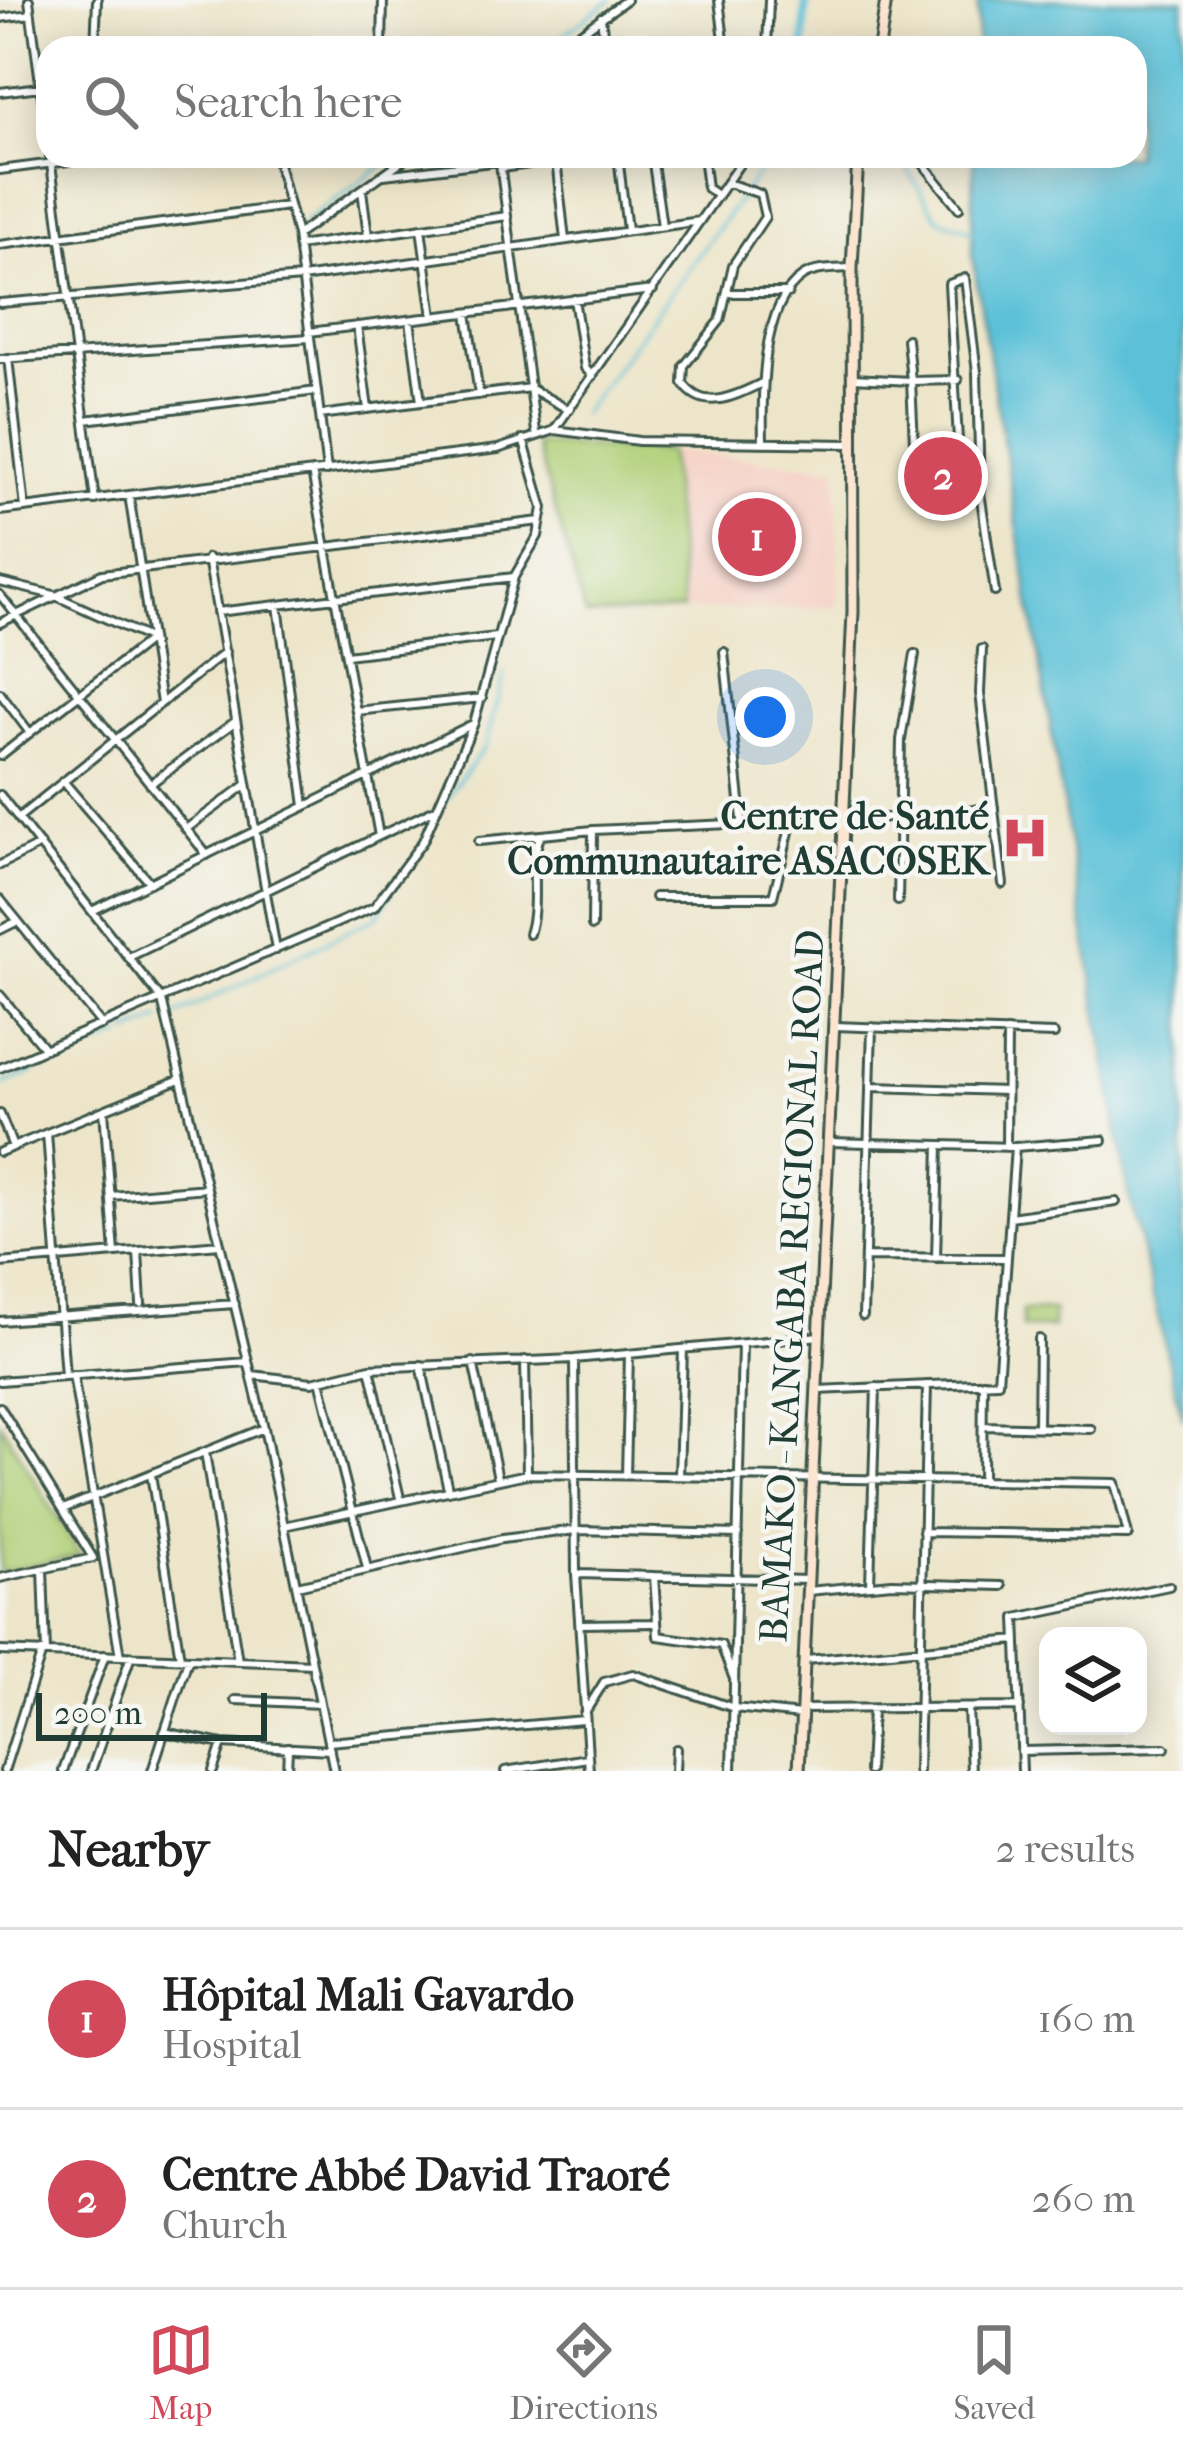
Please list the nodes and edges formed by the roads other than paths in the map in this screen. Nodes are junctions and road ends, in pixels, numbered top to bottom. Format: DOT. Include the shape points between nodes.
graph roads {
  1 [pos="29,0"];
  2 [pos="97,0"];
  3 [pos="383,0"];
  4 [pos="626,0"];
  5 [pos="719,0"];
  6 [pos="769,0"];
  7 [pos="886,0"];
  8 [pos="31,14"];
  9 [pos="602,17"];
  10 [pos="0,18"];
  11 [pos="96,36"];
  12 [pos="382,36"];
  13 [pos="576,36"];
  14 [pos="604,36"];
  15 [pos="724,36"];
  16 [pos="768,36"];
  17 [pos="881,36"];
  18 [pos="36,42"];
  19 [pos="36,87"];
  20 [pos="0,92"];
  21 [pos="36,163"];
  22 [pos="51,168"];
  23 [pos="279,168"];
  24 [pos="393,168"];
  25 [pos="446,168"];
  26 [pos="501,168"];
  27 [pos="557,168"];
  28 [pos="619,168"];
  29 [pos="654,168"];
  30 [pos="704,168"];
  31 [pos="737,168"];
  32 [pos="857,168"];
  33 [pos="927,168"];
  34 [pos="0,170"];
  35 [pos="383,175"];
  36 [pos="728,183"];
  37 [pos="362,190"];
  38 [pos="718,196"];
  39 [pos="289,206"];
  40 [pos="959,208"];
  41 [pos="507,216"];
  42 [pos="700,221"];
  43 [pos="662,226"];
  44 [pos="422,228"];
  45 [pos="627,231"];
  46 [pos="297,235"];
  47 [pos="368,236"];
  48 [pos="60,237"];
  49 [pos="565,240"];
  50 [pos="0,244"];
  51 [pos="298,246"];
  52 [pos="512,248"];
  53 [pos="426,260"];
  54 [pos="852,268"];
  55 [pos="302,278"];
  56 [pos="652,290"];
  57 [pos="727,293"];
  58 [pos="788,293"];
  59 [pos="69,297"];
  60 [pos="574,299"];
  61 [pos="0,303"];
  62 [pos="520,306"];
  63 [pos="467,313"];
  64 [pos="433,317"];
  65 [pos="410,320"];
  66 [pos="357,326"];
  67 [pos="310,335"];
  68 [pos="907,339"];
  69 [pos="76,354"];
  70 [pos="4,358"];
  71 [pos="593,376"];
  72 [pos="852,378"];
  73 [pos="958,380"];
  74 [pos="911,381"];
  75 [pos="762,383"];
  76 [pos="530,388"];
  77 [pos="316,391"];
  78 [pos="479,394"];
  79 [pos="422,402"];
  80 [pos="368,409"];
  81 [pos="569,410"];
  82 [pos="320,415"];
  83 [pos="85,421"];
  84 [pos="555,430"];
  85 [pos="536,433"];
  86 [pos="523,439"];
  87 [pos="763,442"];
  88 [pos="853,444"];
  89 [pos="915,464"];
  90 [pos="327,471"];
  91 [pos="312,472"];
  92 [pos="961,493"];
  93 [pos="129,495"];
  94 [pos="95,500"];
  95 [pos="25,508"];
  96 [pos="0,511"];
  97 [pos="541,520"];
  98 [pos="326,545"];
  99 [pos="208,558"];
  100 [pos="140,568"];
  101 [pos="514,577"];
  102 [pos="0,583"];
  103 [pos="995,592"];
  104 [pos="0,595"];
  105 [pos="54,595"];
  106 [pos="335,598"];
  107 [pos="278,604"];
  108 [pos="218,611"];
  109 [pos="16,615"];
  110 [pos="0,623"];
  111 [pos="496,637"];
  112 [pos="151,639"];
  113 [pos="982,649"];
  114 [pos="224,652"];
  115 [pos="724,652"];
  116 [pos="915,654"];
  117 [pos="346,655"];
  118 [pos="0,693"];
  119 [pos="79,695"];
  120 [pos="482,698"];
  121 [pos="160,703"];
  122 [pos="356,711"];
  123 [pos="236,721"];
  124 [pos="474,723"];
  125 [pos="30,733"];
  126 [pos="115,740"];
  127 [pos="0,756"];
  128 [pos="368,776"];
  129 [pos="63,781"];
  130 [pos="150,784"];
  131 [pos="247,784"];
  132 [pos="0,795"];
  133 [pos="305,806"];
  134 [pos="994,807"];
  135 [pos="433,810"];
  136 [pos="897,815"];
  137 [pos="846,816"];
  138 [pos="18,818"];
  139 [pos="791,824"];
  140 [pos="743,828"];
  141 [pos="186,829"];
  142 [pos="593,830"];
  143 [pos="255,831"];
  144 [pos="379,836"];
  145 [pos="541,836"];
  146 [pos="479,842"];
  147 [pos="40,845"];
  148 [pos="207,855"];
  149 [pos="0,865"];
  150 [pos="150,883"];
  151 [pos="1003,884"];
  152 [pos="265,891"];
  153 [pos="655,897"];
  154 [pos="0,898"];
  155 [pos="898,901"];
  156 [pos="92,911"];
  157 [pos="18,921"];
  158 [pos="592,926"];
  159 [pos="0,930"];
  160 [pos="529,934"];
  161 [pos="275,950"];
  162 [pos="128,957"];
  163 [pos="2,1000"];
  164 [pos="162,1000"];
  165 [pos="102,1025"];
  166 [pos="831,1026"];
  167 [pos="872,1028"];
  168 [pos="1007,1032"];
  169 [pos="1054,1034"];
  170 [pos="44,1049"];
  171 [pos="0,1068"];
  172 [pos="180,1078"];
  173 [pos="871,1087"];
  174 [pos="1006,1091"];
  175 [pos="104,1110"];
  176 [pos="0,1114"];
  177 [pos="47,1132"];
  178 [pos="1103,1140"];
  179 [pos="826,1142"];
  180 [pos="869,1143"];
  181 [pos="939,1145"];
  182 [pos="13,1147"];
  183 [pos="1010,1147"];
  184 [pos="0,1152"];
  185 [pos="207,1188"];
  186 [pos="111,1196"];
  187 [pos="1116,1202"];
  188 [pos="1010,1216"];
  189 [pos="220,1244"];
  190 [pos="138,1251"];
  191 [pos="115,1253"];
  192 [pos="865,1257"];
  193 [pos="57,1258"];
  194 [pos="936,1258"];
  195 [pos="1007,1258"];
  196 [pos="0,1261"];
  197 [pos="141,1304"];
  198 [pos="235,1304"];
  199 [pos="863,1316"];
  200 [pos="61,1317"];
  201 [pos="0,1321"];
  202 [pos="820,1336"];
  203 [pos="1039,1339"];
  204 [pos="742,1344"];
  205 [pos="683,1349"];
  206 [pos="629,1354"];
  207 [pos="525,1360"];
  208 [pos="574,1360"];
  209 [pos="472,1361"];
  210 [pos="249,1362"];
  211 [pos="421,1365"];
  212 [pos="370,1367"];
  213 [pos="252,1375"];
  214 [pos="69,1376"];
  215 [pos="320,1380"];
  216 [pos="0,1381"];
  217 [pos="983,1382"];
  218 [pos="927,1385"];
  219 [pos="876,1387"];
  220 [pos="817,1390"];
  221 [pos="0,1407"];
  222 [pos="982,1426"];
  223 [pos="1038,1427"];
  224 [pos="264,1428"];
  225 [pos="1091,1429"];
  226 [pos="206,1451"];
  227 [pos="151,1474"];
  228 [pos="526,1474"];
  229 [pos="575,1474"];
  230 [pos="626,1475"];
  231 [pos="679,1476"];
  232 [pos="739,1477"];
  233 [pos="498,1478"];
  234 [pos="813,1478"];
  235 [pos="873,1479"];
  236 [pos="925,1480"];
  237 [pos="982,1481"];
  238 [pos="448,1489"];
  239 [pos="92,1497"];
  240 [pos="400,1500"];
  241 [pos="63,1509"];
  242 [pos="352,1511"];
  243 [pos="284,1526"];
  244 [pos="576,1530"];
  245 [pos="923,1532"];
  246 [pos="738,1534"];
  247 [pos="98,1557"];
  248 [pos="368,1569"];
  249 [pos="43,1570"];
  250 [pos="576,1574"];
  251 [pos="654,1576"];
  252 [pos="0,1578"];
  253 [pos="737,1578"];
  254 [pos="922,1584"];
  255 [pos="808,1585"];
  256 [pos="870,1585"];
  257 [pos="1002,1586"];
  258 [pos="1169,1586"];
  259 [pos="296,1587"];
  260 [pos="655,1622"];
  261 [pos="580,1624"];
  262 [pos="1017,1640"];
  263 [pos="920,1648"];
  264 [pos="0,1651"];
  265 [pos="45,1653"];
  266 [pos="105,1655"];
  267 [pos="120,1656"];
  268 [pos="130,1656"];
  269 [pos="184,1659"];
  270 [pos="804,1660"];
  271 [pos="238,1661"];
  272 [pos="312,1664"];
  273 [pos="736,1683"];
  274 [pos="235,1700"];
  275 [pos="320,1704"];
  276 [pos="1020,1707"];
  277 [pos="734,1708"];
  278 [pos="919,1709"];
  279 [pos="968,1709"];
  280 [pos="872,1710"];
  281 [pos="801,1712"];
  282 [pos="584,1717"];
  283 [pos="164,1732"];
  284 [pos="222,1744"];
  285 [pos="329,1746"];
  286 [pos="288,1748"];
  287 [pos="1165,1748"];
  288 [pos="676,1749"];
  289 [pos="1021,1751"];
  290 [pos="588,1758"];
  291 [pos="4,1771"];
  292 [pos="63,1771"];
  293 [pos="91,1771"];
  294 [pos="152,1771"];
  295 [pos="213,1771"];
  296 [pos="286,1771"];
  297 [pos="334,1771"];
  298 [pos="505,1771"];
  299 [pos="589,1771"];
  300 [pos="675,1771"];
  301 [pos="732,1771"];
  302 [pos="799,1771"];
  303 [pos="869,1771"];
  304 [pos="918,1771"];
  305 [pos="970,1771"];
  306 [pos="1022,1771"];
  1 -- 8 [label="street"];
  2 -- 11 [label="street"];
  3 -- 12 [label="street"];
  4 -- 9 [label="street"];
  5 -- 15 [label="street"];
  6 -- 16 [label="street"];
  7 -- 17 [label="street"];
  8 -- 10 [label="street"];
  8 -- 18 [label="street"];
  9 -- 13 [label="street"];
  9 -- 14 [label="street"];
  19 -- 20 [label="street"];
  21 -- 34 [label="street"];
  22 -- 48 [label="street"];
  23 -- 39 [label="street"];
  24 -- 35 [label="street"];
  25 -- 35 [label="street"];
  26 -- 41 [label="street"];
  27 -- 49 [label="street"];
  28 -- 45 [label="street"];
  29 -- 43 [label="street"];
  30 -- 38 [label="street" via="707,188"];
  31 -- 36 [label="street"];
  32 -- 54 [label="street, BAMAKO - KANGABA REGIONAL ROAD"];
  33 -- 40 [label="street"];
  35 -- 37 [label="street"];
  36 -- 38 [label="street"];
  36 -- 57 [label="street" via="757,191 765,217 734,265"];
  37 -- 46 [label="street"];
  37 -- 47 [label="street"];
  38 -- 42 [label="street"];
  39 -- 46 [label="street"];
  39 -- 48 [label="street"];
  41 -- 44 [label="street"];
  41 -- 52 [label="street"];
  42 -- 43 [label="street"];
  42 -- 56 [label="street"];
  43 -- 45 [label="street"];
  44 -- 47 [label="street"];
  44 -- 53 [label="street"];
  45 -- 49 [label="street"];
  46 -- 51 [label="street"];
  47 -- 51 [label="street"];
  48 -- 50 [label="street"];
  48 -- 59 [label="street"];
  49 -- 52 [label="street"];
  51 -- 55 [label="street"];
  52 -- 53 [label="street"];
  52 -- 62 [label="street"];
  53 -- 55 [label="street"];
  53 -- 64 [label="street"];
  54 -- 58 [label="street" via="808,273"];
  54 -- 72 [label="street, BAMAKO - KANGABA REGIONAL ROAD"];
  55 -- 59 [label="street"];
  55 -- 67 [label="street"];
  56 -- 60 [label="street"];
  56 -- 71 [label="street"];
  57 -- 58 [label="street"];
  57 -- 75 [label="street" via="720,322 684,367 683,383 710,400"];
  58 -- 75 [label="street"];
  59 -- 61 [label="street"];
  59 -- 69 [label="street"];
  60 -- 62 [label="street"];
  60 -- 71 [label="street"];
  62 -- 63 [label="street"];
  62 -- 76 [label="street"];
  63 -- 64 [label="street"];
  63 -- 78 [label="street"];
  64 -- 65 [label="street"];
  65 -- 66 [label="street"];
  65 -- 79 [label="street"];
  66 -- 67 [label="street"];
  66 -- 80 [label="street"];
  67 -- 69 [label="street"];
  67 -- 77 [label="street"];
  68 -- 74 [label="street"];
  69 -- 70 [label="street"];
  69 -- 83 [label="street"];
  70 -- 95 [label="street"];
  71 -- 81 [label="street"];
  72 -- 74 [label="street"];
  72 -- 88 [label="street, BAMAKO - KANGABA REGIONAL ROAD"];
  73 -- 74 [label="street"];
  73 -- 92 [label="street"];
  73 -- 103 [label="street" via="949,284 969,278 980,492"];
  74 -- 89 [label="street"];
  75 -- 87 [label="street"];
  76 -- 78 [label="street"];
  76 -- 81 [label="street"];
  76 -- 85 [label="street"];
  77 -- 82 [label="street"];
  77 -- 83 [label="street"];
  78 -- 79 [label="street"];
  79 -- 80 [label="street"];
  80 -- 82 [label="street"];
  81 -- 84 [label="street"];
  82 -- 90 [label="street"];
  83 -- 94 [label="street"];
  84 -- 85 [label="street"];
  84 -- 87 [label="street" via="639,441"];
  85 -- 86 [label="street"];
  86 -- 90 [label="street"];
  86 -- 97 [label="street"];
  87 -- 88 [label="street"];
  88 -- 137 [label="street, BAMAKO - KANGABA REGIONAL ROAD"];
  90 -- 91 [label="street"];
  91 -- 93 [label="street"];
  91 -- 98 [label="street"];
  93 -- 94 [label="street"];
  93 -- 100 [label="street"];
  94 -- 95 [label="street"];
  95 -- 96 [label="street"];
  97 -- 98 [label="street"];
  97 -- 101 [label="street"];
  98 -- 99 [label="street"];
  98 -- 106 [label="street"];
  99 -- 100 [label="street"];
  99 -- 108 [label="street"];
  100 -- 105 [label="street"];
  100 -- 112 [label="street"];
  101 -- 106 [label="street"];
  101 -- 111 [label="street"];
  102 -- 105 [label="street"];
  104 -- 109 [label="street"];
  105 -- 109 [label="street"];
  105 -- 112 [label="street"];
  106 -- 107 [label="street"];
  106 -- 117 [label="street"];
  107 -- 108 [label="street"];
  107 -- 133 [label="street"];
  108 -- 114 [label="street"];
  109 -- 110 [label="street"];
  109 -- 119 [label="street"];
  111 -- 117 [label="street"];
  111 -- 120 [label="street"];
  112 -- 119 [label="street"];
  112 -- 121 [label="street"];
  113 -- 134 [label="street"];
  114 -- 121 [label="street"];
  114 -- 123 [label="street"];
  115 -- 140 [label="street"];
  116 -- 136 [label="street"];
  117 -- 122 [label="street"];
  118 -- 125 [label="street"];
  119 -- 125 [label="street"];
  119 -- 126 [label="street"];
  120 -- 122 [label="street"];
  120 -- 124 [label="street"];
  121 -- 126 [label="street"];
  122 -- 128 [label="street"];
  123 -- 130 [label="street"];
  123 -- 131 [label="street"];
  124 -- 128 [label="street"];
  124 -- 135 [label="street"];
  125 -- 127 [label="street"];
  126 -- 129 [label="street"];
  126 -- 130 [label="street"];
  128 -- 133 [label="street"];
  128 -- 144 [label="street"];
  129 -- 138 [label="street"];
  129 -- 150 [label="street"];
  130 -- 141 [label="street"];
  131 -- 141 [label="street"];
  131 -- 143 [label="street"];
  132 -- 138 [label="street"];
  133 -- 143 [label="street"];
  134 -- 136 [label="street"];
  134 -- 151 [label="street"];
  135 -- 144 [label="street"];
  135 -- 161 [label="street" via="423,842 374,907"];
  136 -- 137 [label="street"];
  136 -- 155 [label="street"];
  137 -- 139 [label="street"];
  137 -- 166 [label="street, BAMAKO - KANGABA REGIONAL ROAD"];
  138 -- 147 [label="street"];
  139 -- 140 [label="street"];
  139 -- 153 [label="street" via="772,897"];
  140 -- 142 [label="street"];
  141 -- 148 [label="street"];
  142 -- 145 [label="street"];
  142 -- 158 [label="street"];
  143 -- 148 [label="street"];
  143 -- 152 [label="street"];
  144 -- 152 [label="street"];
  145 -- 146 [label="street"];
  145 -- 160 [label="street"];
  147 -- 149 [label="street"];
  147 -- 156 [label="street"];
  148 -- 150 [label="street"];
  150 -- 156 [label="street"];
  152 -- 161 [label="street"];
  152 -- 162 [label="street"];
  154 -- 157 [label="street"];
  156 -- 162 [label="street"];
  157 -- 159 [label="street"];
  157 -- 165 [label="street"];
  161 -- 164 [label="street"];
  162 -- 164 [label="street"];
  163 -- 170 [label="street"];
  164 -- 165 [label="street"];
  164 -- 172 [label="street"];
  165 -- 170 [label="street"];
  166 -- 167 [label="street"];
  166 -- 179 [label="street, BAMAKO - KANGABA REGIONAL ROAD"];
  167 -- 168 [label="street"];
  167 -- 173 [label="street"];
  168 -- 169 [label="street"];
  168 -- 174 [label="street"];
  170 -- 171 [label="street"];
  172 -- 175 [label="street"];
  172 -- 185 [label="street"];
  173 -- 174 [label="street"];
  173 -- 180 [label="street"];
  174 -- 183 [label="street"];
  175 -- 177 [label="street"];
  175 -- 186 [label="street"];
  176 -- 182 [label="street"];
  177 -- 182 [label="street"];
  177 -- 193 [label="street"];
  178 -- 183 [label="street"];
  179 -- 180 [label="street"];
  179 -- 202 [label="street, BAMAKO - KANGABA REGIONAL ROAD"];
  180 -- 181 [label="street"];
  180 -- 192 [label="street"];
  181 -- 183 [label="street"];
  181 -- 194 [label="street"];
  182 -- 184 [label="street"];
  183 -- 188 [label="street"];
  185 -- 186 [label="street"];
  185 -- 189 [label="street"];
  186 -- 191 [label="street"];
  187 -- 188 [label="street"];
  188 -- 195 [label="street"];
  189 -- 190 [label="street"];
  189 -- 198 [label="street"];
  190 -- 191 [label="street"];
  190 -- 197 [label="street"];
  191 -- 193 [label="street"];
  192 -- 194 [label="street"];
  192 -- 199 [label="street"];
  193 -- 196 [label="street"];
  193 -- 200 [label="street"];
  194 -- 195 [label="street"];
  195 -- 217 [label="street" via="998,1382"];
  198 -- 200 [label="street"];
  198 -- 210 [label="street"];
  200 -- 201 [label="street"];
  200 -- 214 [label="street"];
  202 -- 204 [label="street"];
  202 -- 220 [label="street, BAMAKO - KANGABA REGIONAL ROAD"];
  203 -- 223 [label="street"];
  204 -- 205 [label="street"];
  204 -- 232 [label="street"];
  205 -- 206 [label="street"];
  205 -- 231 [label="street"];
  206 -- 208 [label="street"];
  206 -- 230 [label="street"];
  207 -- 208 [label="street"];
  207 -- 209 [label="street"];
  207 -- 228 [label="street"];
  208 -- 229 [label="street"];
  209 -- 211 [label="street"];
  209 -- 233 [label="street"];
  210 -- 213 [label="street"];
  210 -- 214 [label="street"];
  211 -- 212 [label="street"];
  211 -- 238 [label="street"];
  212 -- 215 [label="street"];
  212 -- 240 [label="street"];
  213 -- 215 [label="street"];
  213 -- 224 [label="street"];
  214 -- 216 [label="street"];
  214 -- 239 [label="street"];
  215 -- 242 [label="street"];
  217 -- 218 [label="street"];
  217 -- 222 [label="street"];
  218 -- 219 [label="street"];
  218 -- 236 [label="street"];
  219 -- 220 [label="street"];
  219 -- 235 [label="street"];
  220 -- 234 [label="street, BAMAKO - KANGABA REGIONAL ROAD"];
  221 -- 241 [label="street"];
  222 -- 223 [label="street"];
  222 -- 237 [label="street"];
  223 -- 225 [label="street"];
  224 -- 226 [label="street"];
  224 -- 243 [label="street"];
  226 -- 227 [label="street"];
  226 -- 271 [label="street"];
  227 -- 239 [label="street"];
  227 -- 269 [label="street"];
  228 -- 229 [label="street"];
  228 -- 233 [label="street"];
  229 -- 230 [label="street"];
  229 -- 244 [label="street"];
  230 -- 231 [label="street"];
  231 -- 232 [label="street"];
  232 -- 234 [label="street"];
  232 -- 246 [label="street"];
  233 -- 238 [label="street"];
  234 -- 235 [label="street"];
  234 -- 255 [label="street, BAMAKO - KANGABA REGIONAL ROAD"];
  235 -- 236 [label="street"];
  235 -- 256 [label="street"];
  236 -- 237 [label="street"];
  236 -- 245 [label="street"];
  237 -- 245 [label="street" via="1115,1483 1128,1535"];
  238 -- 240 [label="street"];
  239 -- 241 [label="street"];
  239 -- 247 [label="street"];
  240 -- 242 [label="street"];
  241 -- 247 [label="street"];
  242 -- 243 [label="street"];
  242 -- 248 [label="street"];
  243 -- 259 [label="street"];
  244 -- 246 [label="street"];
  244 -- 248 [label="street"];
  244 -- 250 [label="street"];
  245 -- 254 [label="street"];
  246 -- 253 [label="street"];
  247 -- 249 [label="street"];
  247 -- 267 [label="street"];
  248 -- 259 [label="street"];
  249 -- 252 [label="street"];
  249 -- 265 [label="street"];
  250 -- 251 [label="street"];
  250 -- 261 [label="street"];
  251 -- 253 [label="street"];
  251 -- 260 [label="street"];
  253 -- 255 [label="street"];
  253 -- 273 [label="street"];
  254 -- 256 [label="street"];
  254 -- 257 [label="street"];
  254 -- 263 [label="street"];
  255 -- 256 [label="street"];
  255 -- 270 [label="street, BAMAKO - KANGABA REGIONAL ROAD"];
  258 -- 262 [label="street" via="1021,1616"];
  259 -- 272 [label="street"];
  260 -- 261 [label="street"];
  260 -- 273 [label="street" via="662,1640 722,1645"];
  261 -- 282 [label="street"];
  262 -- 263 [label="street"];
  262 -- 276 [label="street"];
  263 -- 270 [label="street"];
  263 -- 278 [label="street"];
  264 -- 265 [label="street"];
  265 -- 266 [label="street"];
  265 -- 291 [label="street"];
  266 -- 267 [label="street"];
  266 -- 292 [label="street"];
  267 -- 268 [label="street"];
  268 -- 269 [label="street"];
  268 -- 293 [label="street"];
  269 -- 271 [label="street"];
  269 -- 283 [label="street"];
  270 -- 281 [label="street, BAMAKO - KANGABA REGIONAL ROAD"];
  271 -- 272 [label="street"];
  272 -- 275 [label="street"];
  273 -- 277 [label="street"];
  274 -- 275 [label="street"];
  275 -- 285 [label="street"];
  276 -- 279 [label="street"];
  276 -- 289 [label="street"];
  277 -- 281 [label="street"];
  277 -- 282 [label="street" via="633,1675 604,1682"];
  277 -- 301 [label="street"];
  278 -- 279 [label="street"];
  278 -- 280 [label="street"];
  278 -- 304 [label="street"];
  279 -- 305 [label="street"];
  280 -- 281 [label="street"];
  280 -- 303 [label="street"];
  281 -- 302 [label="street, BAMAKO - KANGABA REGIONAL ROAD"];
  282 -- 285 [label="street"];
  282 -- 290 [label="street"];
  283 -- 284 [label="street"];
  283 -- 294 [label="street"];
  284 -- 286 [label="street"];
  284 -- 295 [label="street"];
  285 -- 286 [label="street"];
  285 -- 297 [label="street"];
  286 -- 296 [label="street"];
  287 -- 289 [label="street"];
  288 -- 300 [label="street"];
  289 -- 306 [label="street"];
  290 -- 298 [label="street"];
  290 -- 299 [label="street"];
}
